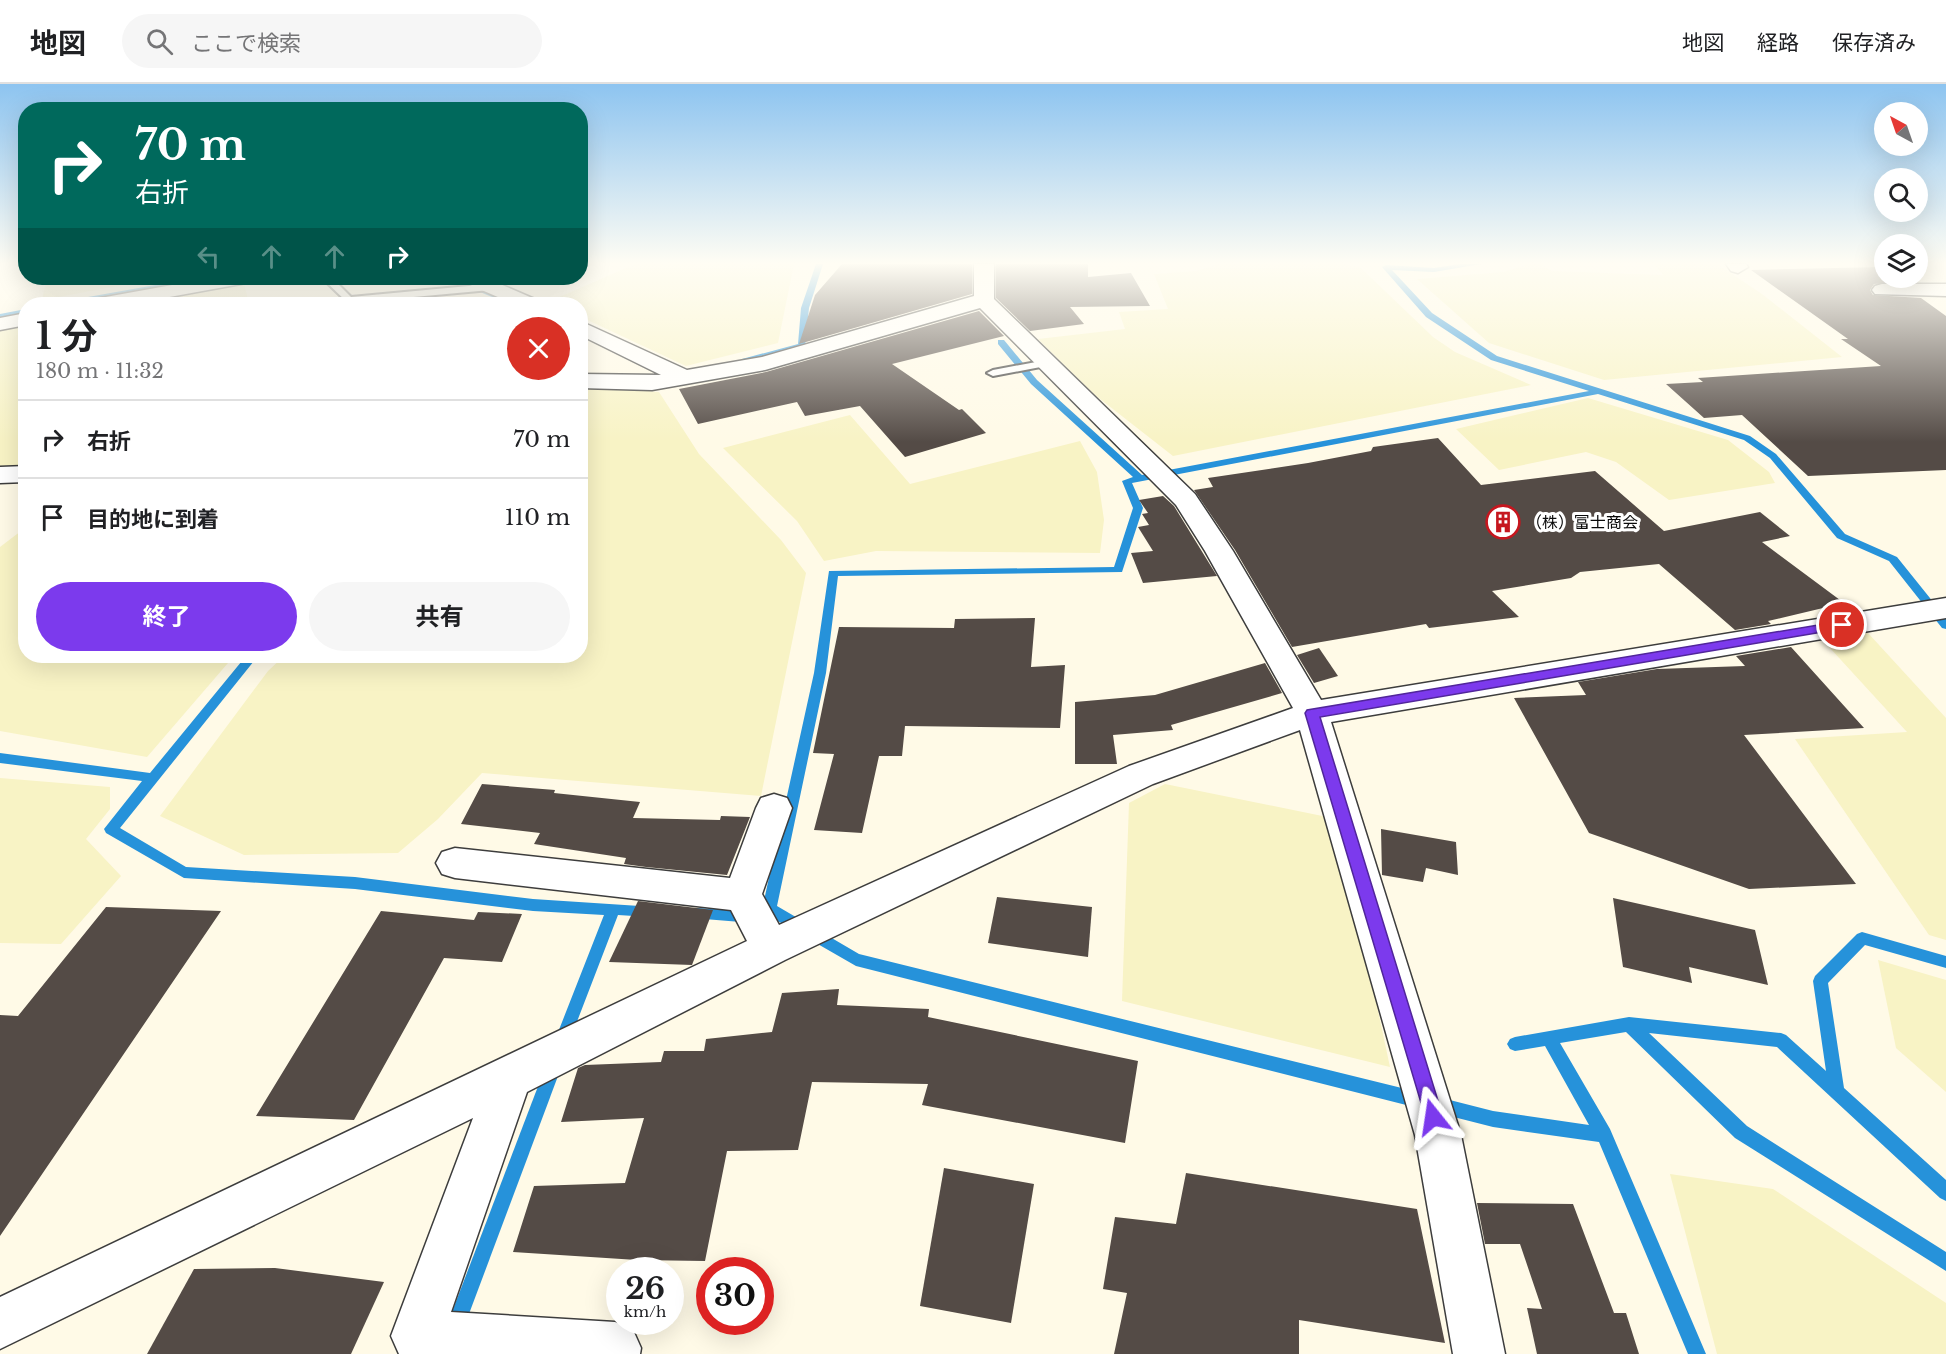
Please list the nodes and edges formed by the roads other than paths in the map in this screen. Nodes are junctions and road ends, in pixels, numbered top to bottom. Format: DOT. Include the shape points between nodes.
graph roads {
  1 [pos="903,323"];
  2 [pos="1004,323"];
  3 [pos="588,331"];
  4 [pos="1038,364"];
  5 [pos="680,373"];
  6 [pos="993,373"];
  7 [pos="588,381"];
  8 [pos="18,474"];
  9 [pos="0,475"];
  10 [pos="1946,608"];
  11 [pos="1312,713"];
  12 [pos="774,808"];
  13 [pos="455,863"];
  14 [pos="772,922"];
  15 [pos="510,1078"];
  16 [pos="0,1324"];
  17 [pos="614,1354"];
  18 [pos="1479,1354"];
  1 -- 5 [label="street" via="765,363"];
  2 -- 4 [label="street"];
  3 -- 5 [label="street"];
  4 -- 6 [label="lane"];
  4 -- 11 [label="street" via="1186,500"];
  5 -- 7 [label="street" via="652,383"];
  8 -- 9 [label="street"];
  10 -- 11 [label="street"];
  11 -- 14 [label="street" via="1141,775"];
  11 -- 18 [label="street" via="1424,1081 1438,1135"];
  12 -- 14 [label="street"];
  13 -- 14 [label="street"];
  14 -- 15 [label="street"];
  15 -- 16 [label="street"];
  15 -- 17 [label="street" via="417,1336 615,1348"];
}
